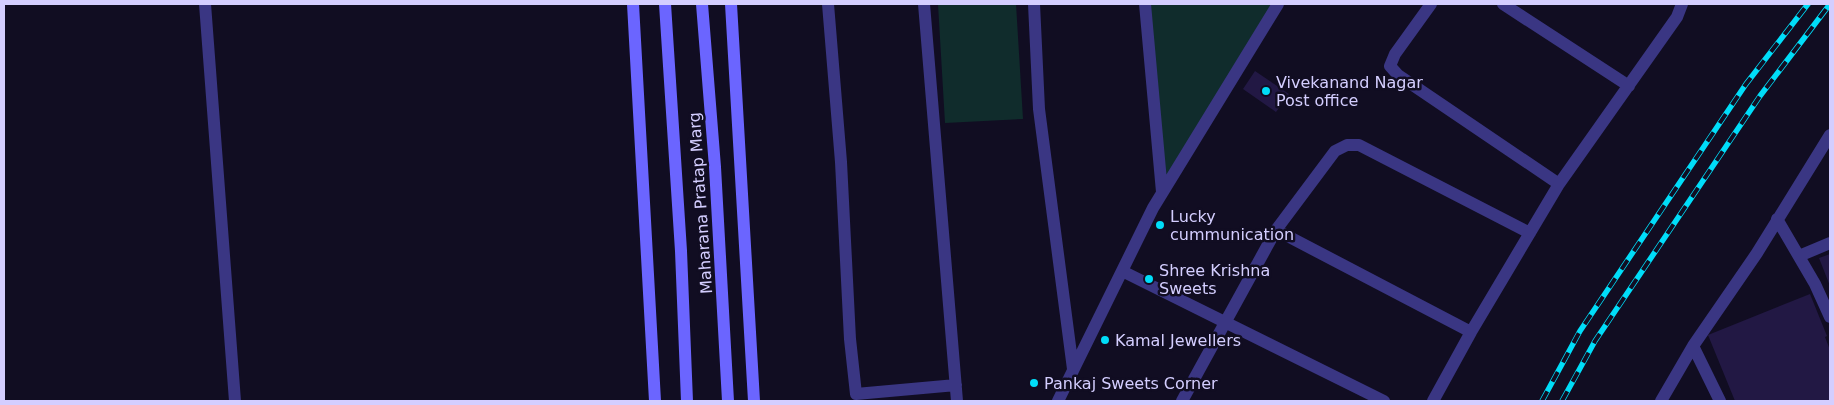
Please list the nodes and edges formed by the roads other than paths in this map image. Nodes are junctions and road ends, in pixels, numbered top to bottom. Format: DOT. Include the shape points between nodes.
graph roads {
  1 [pos="205,4"];
  2 [pos="633,4"];
  3 [pos="665,4"];
  4 [pos="702,4"];
  5 [pos="731,4"];
  6 [pos="828,4"];
  7 [pos="924,4"];
  8 [pos="1034,4"];
  9 [pos="1145,4"];
  10 [pos="1278,4"];
  11 [pos="1431,4"];
  12 [pos="1504,4"];
  13 [pos="1682,4"];
  14 [pos="1629,86"];
  15 [pos="1830,135"];
  16 [pos="1559,184"];
  17 [pos="1162,192"];
  18 [pos="1777,220"];
  19 [pos="1276,230"];
  20 [pos="1530,233"];
  21 [pos="1830,243"];
  22 [pos="1799,256"];
  23 [pos="1122,271"];
  24 [pos="1830,317"];
  25 [pos="1226,321"];
  26 [pos="1471,332"];
  27 [pos="1693,346"];
  28 [pos="1073,370"];
  29 [pos="956,385"];
  30 [pos="235,401"];
  31 [pos="655,401"];
  32 [pos="687,401"];
  33 [pos="728,401"];
  34 [pos="754,401"];
  35 [pos="957,401"];
  36 [pos="1058,401"];
  37 [pos="1182,401"];
  38 [pos="1384,401"];
  39 [pos="1433,401"];
  40 [pos="1660,401"];
  41 [pos="1720,401"];
  1 -- 30 [label="street"];
  2 -- 31 [label="street"];
  3 -- 32 [label="street, Maharana Pratap Marg"];
  4 -- 33 [label="street, Maharana Pratap Marg"];
  5 -- 34 [label="street"];
  6 -- 29 [label="street" via="856,394"];
  7 -- 29 [label="street"];
  8 -- 28 [label="street" via="1039,108"];
  9 -- 17 [label="street"];
  10 -- 17 [label="street"];
  11 -- 16 [label="street" via="1390,66 1398,75"];
  12 -- 14 [label="street"];
  13 -- 14 [label="street" via="1677,17"];
  14 -- 16 [label="street"];
  15 -- 18 [label="street"];
  16 -- 20 [label="street"];
  17 -- 23 [label="street"];
  18 -- 22 [label="street"];
  18 -- 27 [label="street"];
  19 -- 20 [label="street" via="1335,151 1347,145 1359,145"];
  19 -- 25 [label="street"];
  19 -- 26 [label="street"];
  20 -- 26 [label="street"];
  21 -- 22 [label="street"];
  22 -- 24 [label="street"];
  23 -- 25 [label="street"];
  23 -- 28 [label="street"];
  25 -- 37 [label="street"];
  25 -- 38 [label="street"];
  26 -- 39 [label="street"];
  27 -- 40 [label="street"];
  27 -- 41 [label="street"];
  28 -- 36 [label="street"];
  29 -- 35 [label="street"];
}
